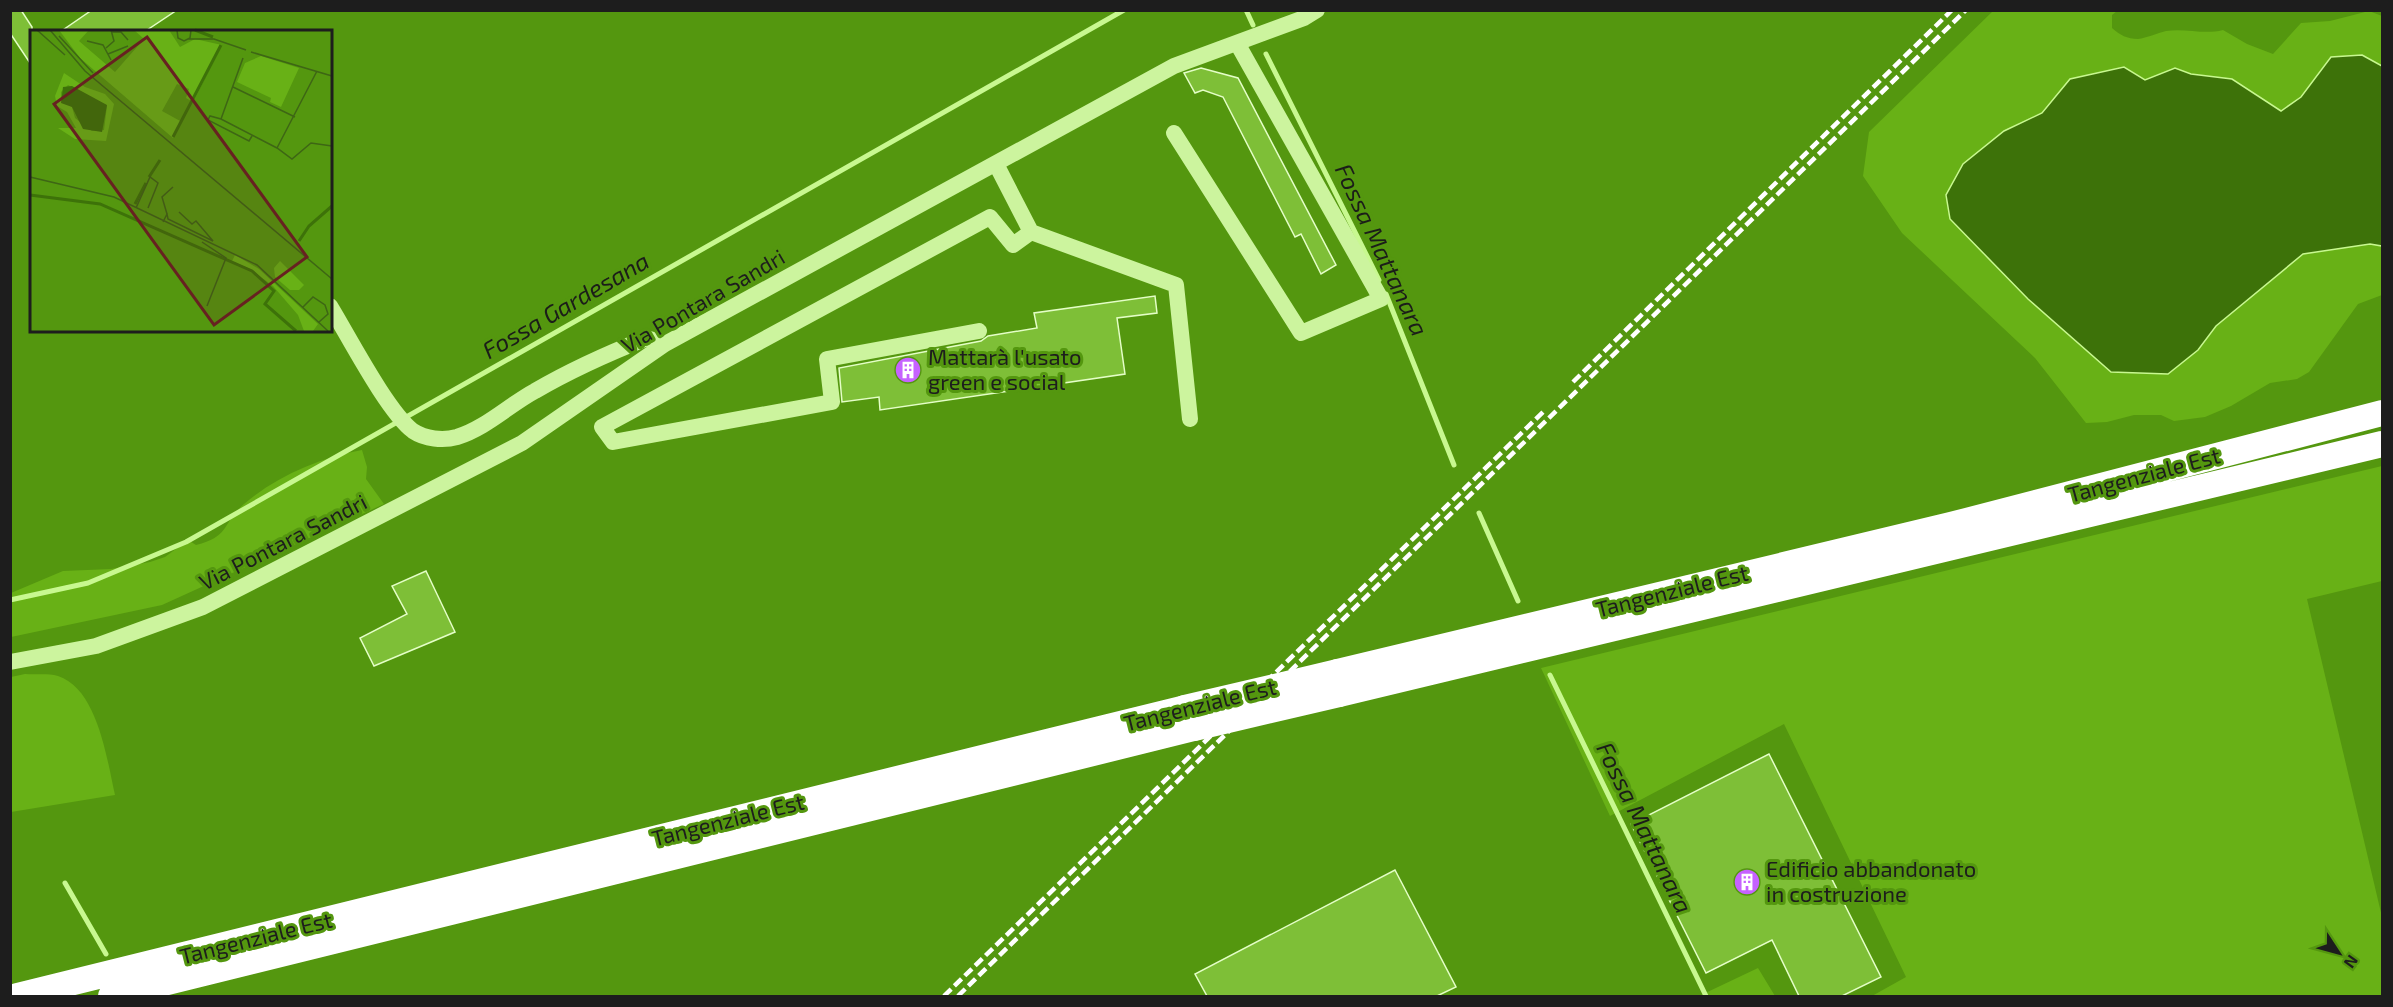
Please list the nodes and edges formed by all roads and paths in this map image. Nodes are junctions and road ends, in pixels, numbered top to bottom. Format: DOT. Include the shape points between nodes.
graph roads {
  1 [pos="1317,10"];
  2 [pos="1237,43"];
  3 [pos="1174,134"];
  4 [pos="996,164"];
  5 [pos="1031,232"];
  6 [pos="332,309"];
  7 [pos="979,331"];
  8 [pos="665,344"];
  9 [pos="2382,413"];
  10 [pos="1190,418"];
  11 [pos="2382,444"];
  12 [pos="10,662"];
  13 [pos="1339,683"];
  14 [pos="1189,718"];
  15 [pos="17,996"];
  16 [pos="111,996"];
  1 -- 2 [label="street, Via Pontara Sandri"];
  2 -- 3 [label="street" via="1381,299 1301,333"];
  2 -- 4 [label="street, Via Pontara Sandri" via="1174,66"];
  4 -- 5 [label="street"];
  4 -- 8 [label="street, Via Pontara Sandri"];
  5 -- 7 [label="street" via="1013,245 990,217 602,427 613,442 832,402 827,359"];
  5 -- 10 [label="street" via="1176,285"];
  6 -- 8 [label="street" via="397,414 414,432 435,440 456,438 483,425 534,391 609,353 647,338"];
  8 -- 12 [label="street, Via Pontara Sandri" via="522,443 203,607 96,646"];
  9 -- 13 [label="highway, Tangenziale Est"];
  11 -- 13 [label="highway, Tangenziale Est"];
  13 -- 14 [label="highway, Tangenziale Est, bridge"];
  14 -- 15 [label="highway, Tangenziale Est"];
  14 -- 16 [label="highway, Tangenziale Est"];
}
